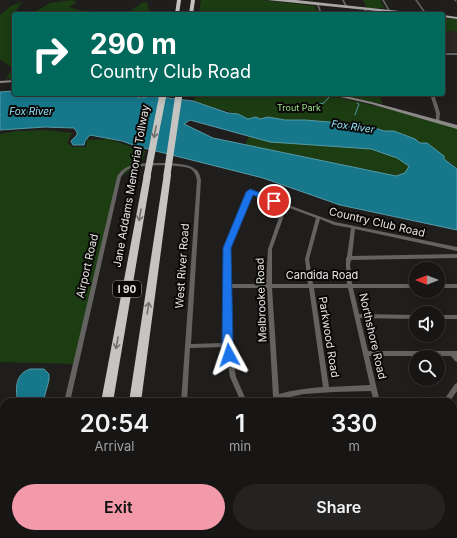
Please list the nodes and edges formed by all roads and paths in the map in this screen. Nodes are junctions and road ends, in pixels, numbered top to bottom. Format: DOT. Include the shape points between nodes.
graph roads {
  1 [pos="179,0"];
  2 [pos="193,0"];
  3 [pos="269,0"];
  4 [pos="284,0"];
  5 [pos="343,0"];
  6 [pos="383,0"];
  7 [pos="416,0"];
  8 [pos="318,4"];
  9 [pos="346,7"];
  10 [pos="365,9"];
  11 [pos="390,11"];
  12 [pos="177,12"];
  13 [pos="191,12"];
  14 [pos="320,12"];
  15 [pos="366,12"];
  16 [pos="396,12"];
  17 [pos="425,12"];
  18 [pos="445,16"];
  19 [pos="457,18"];
  20 [pos="445,54"];
  21 [pos="457,54"];
  22 [pos="12,81"];
  23 [pos="0,82"];
  24 [pos="163,96"];
  25 [pos="179,96"];
  26 [pos="339,96"];
  27 [pos="433,96"];
  28 [pos="438,122"];
  29 [pos="457,127"];
  30 [pos="158,165"];
  31 [pos="286,205"];
  32 [pos="318,218"];
  33 [pos="353,228"];
  34 [pos="457,249"];
  35 [pos="457,256"];
  36 [pos="348,258"];
  37 [pos="310,285"];
  38 [pos="350,285"];
  39 [pos="228,286"];
  40 [pos="269,286"];
  41 [pos="409,286"];
  42 [pos="445,286"];
  43 [pos="457,286"];
  44 [pos="358,316"];
  45 [pos="409,317"];
  46 [pos="445,317"];
  47 [pos="457,317"];
  48 [pos="228,345"];
  49 [pos="188,346"];
  50 [pos="455,352"];
  51 [pos="366,354"];
  52 [pos="457,360"];
  53 [pos="457,386"];
  54 [pos="374,388"];
  55 [pos="326,390"];
  56 [pos="276,397"];
  57 [pos="68,398"];
  58 [pos="108,398"];
  59 [pos="136,398"];
  60 [pos="184,398"];
  61 [pos="242,398"];
  62 [pos="376,398"];
  63 [pos="449,398"];
  1 -- 12 [label="highway"];
  2 -- 13 [label="highway"];
  3 -- 8 [label="main road"];
  4 -- 8 [label="main road"];
  5 -- 9 [label="street"];
  6 -- 11 [label="street"];
  7 -- 17 [label="street"];
  8 -- 9 [label="main road"];
  8 -- 14 [label="street"];
  9 -- 10 [label="main road"];
  10 -- 11 [label="main road"];
  10 -- 15 [label="street"];
  11 -- 16 [label="main road"];
  18 -- 19 [label="main road"];
  20 -- 21 [label="street"];
  22 -- 23 [label="street"];
  24 -- 58 [label="highway, Jane Addams Memorial Tollway / I 90, one-way, bridge"];
  59 -- 25 [label="highway, I 90, one-way, bridge"];
  26 -- 28 [label="street"];
  27 -- 28 [label="street"];
  28 -- 29 [label="street"];
  30 -- 49 [label="street, West River Road" via="187,167 198,174 199,180"];
  30 -- 57 [label="street, Airport Road" via="127,168 119,177"];
  31 -- 32 [label="street, Country Club Road"];
  31 -- 39 [label="street, Country Club Road" via="250,192 227,248"];
  31 -- 40 [label="street, Melbrooke Road" via="270,249"];
  32 -- 33 [label="street, Country Club Road"];
  32 -- 37 [label="street, Parkwood Road" via="307,259"];
  33 -- 34 [label="street, Country Club Road"];
  33 -- 36 [label="street, Northshore Road"];
  35 -- 36 [label="street"];
  36 -- 38 [label="street, Northshore Road"];
  37 -- 38 [label="street, Candida Road"];
  37 -- 40 [label="street, Candida Road"];
  37 -- 55 [label="street, Parkwood Road"];
  38 -- 41 [label="street, Candida Road"];
  38 -- 44 [label="street, Northshore Road"];
  39 -- 40 [label="street, Candida Road"];
  39 -- 48 [label="street"];
  40 -- 56 [label="street, Melbrooke Road"];
  42 -- 43 [label="street"];
  44 -- 45 [label="street"];
  44 -- 51 [label="street, Northshore Road"];
  46 -- 47 [label="street"];
  48 -- 49 [label="street"];
  48 -- 61 [label="street" via="233,377"];
  49 -- 60 [label="street, West River Road"];
  50 -- 51 [label="street"];
  50 -- 52 [label="street"];
  51 -- 54 [label="street, Northshore Road"];
  53 -- 63 [label="street"];
  54 -- 55 [label="street"];
  54 -- 62 [label="street, Northshore Road"];
  55 -- 56 [label="street"];
}
